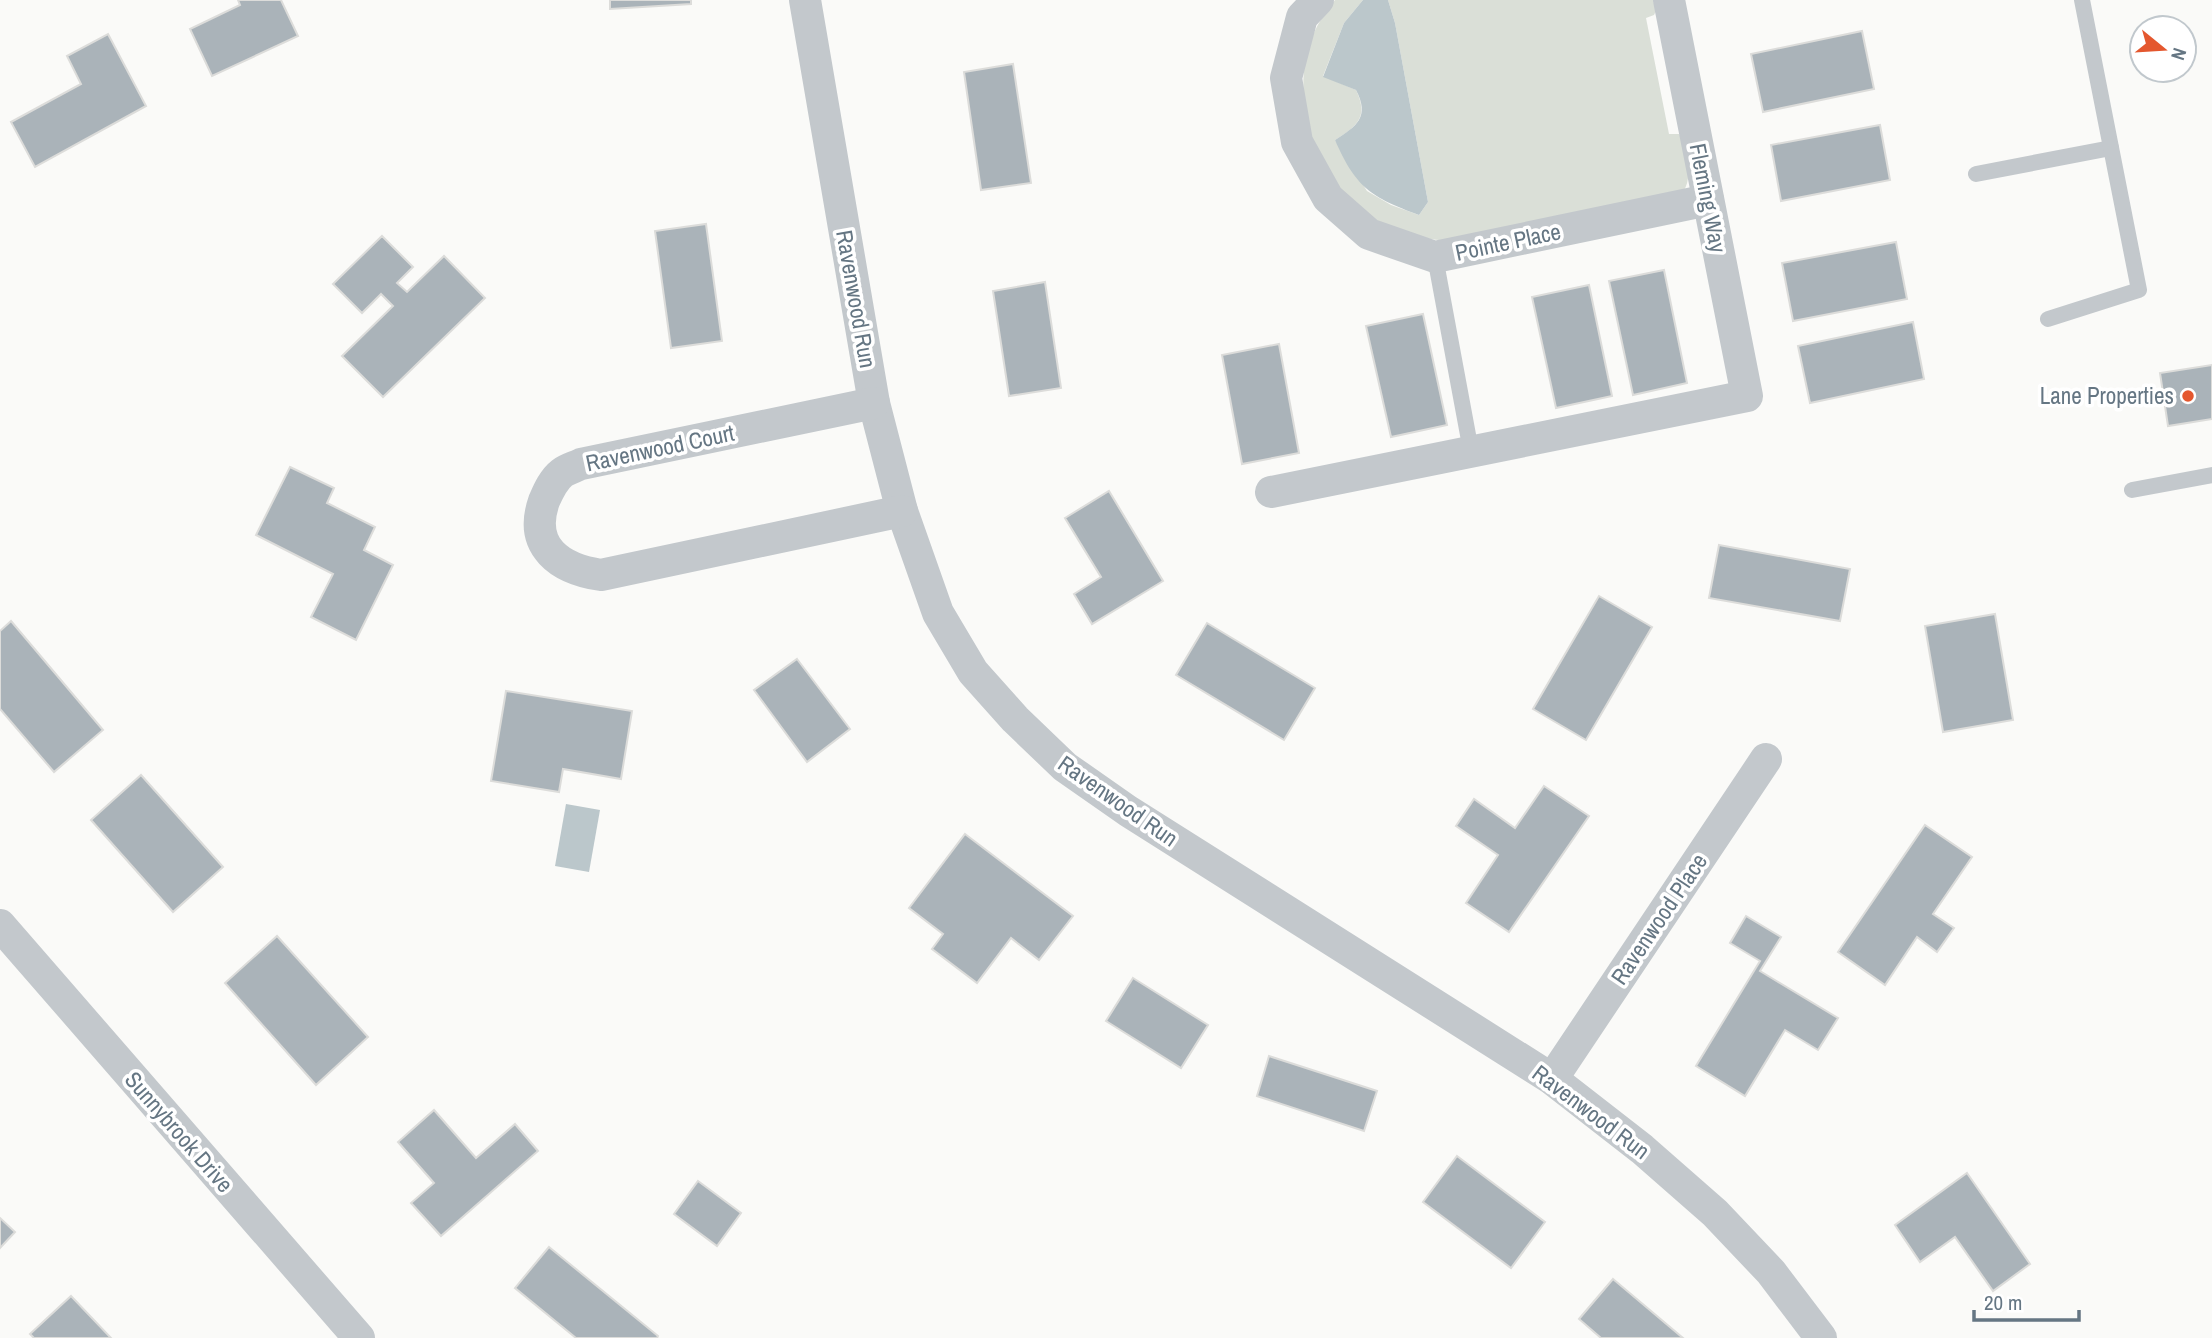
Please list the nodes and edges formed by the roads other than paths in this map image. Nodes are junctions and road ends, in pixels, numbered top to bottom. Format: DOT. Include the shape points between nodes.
graph roads {
  1 [pos="805,0"];
  2 [pos="1318,0"];
  3 [pos="1669,0"];
  4 [pos="2082,0"];
  5 [pos="2111,148"];
  6 [pos="1976,174"];
  7 [pos="1708,200"];
  8 [pos="1435,257"];
  9 [pos="2048,318"];
  10 [pos="874,403"];
  11 [pos="1471,451"];
  12 [pos="2212,475"];
  13 [pos="2132,490"];
  14 [pos="1271,492"];
  15 [pos="902,511"];
  16 [pos="1766,759"];
  17 [pos="0,925"];
  18 [pos="1552,1079"];
  19 [pos="359,1338"];
  20 [pos="1821,1338"];
  1 -- 10 [label="street, Ravenwood Run"];
  2 -- 8 [label="street, Pointe Place" via="1302,17 1286,78 1297,142 1328,198 1369,234"];
  3 -- 7 [label="street, Fleming Way"];
  4 -- 5 [label="lane"];
  5 -- 6 [label="lane"];
  5 -- 9 [label="lane" via="2139,290"];
  7 -- 8 [label="street, Pointe Place"];
  7 -- 11 [label="street, Fleming Way" via="1747,396"];
  8 -- 11 [label="lane"];
  10 -- 15 [label="street, Ravenwood Run"];
  10 -- 15 [label="street, Ravenwood Court" via="582,464 562,473 548,491 540,533 547,549 560,561 580,572 601,575"];
  11 -- 14 [label="street"];
  12 -- 13 [label="lane"];
  15 -- 18 [label="street, Ravenwood Run" via="938,613 973,672 1065,767 1139,819"];
  16 -- 18 [label="street, Ravenwood Place"];
  17 -- 19 [label="street, Sunnybrook Drive"];
  18 -- 20 [label="street, Ravenwood Run" via="1714,1213 1771,1272"];
}
